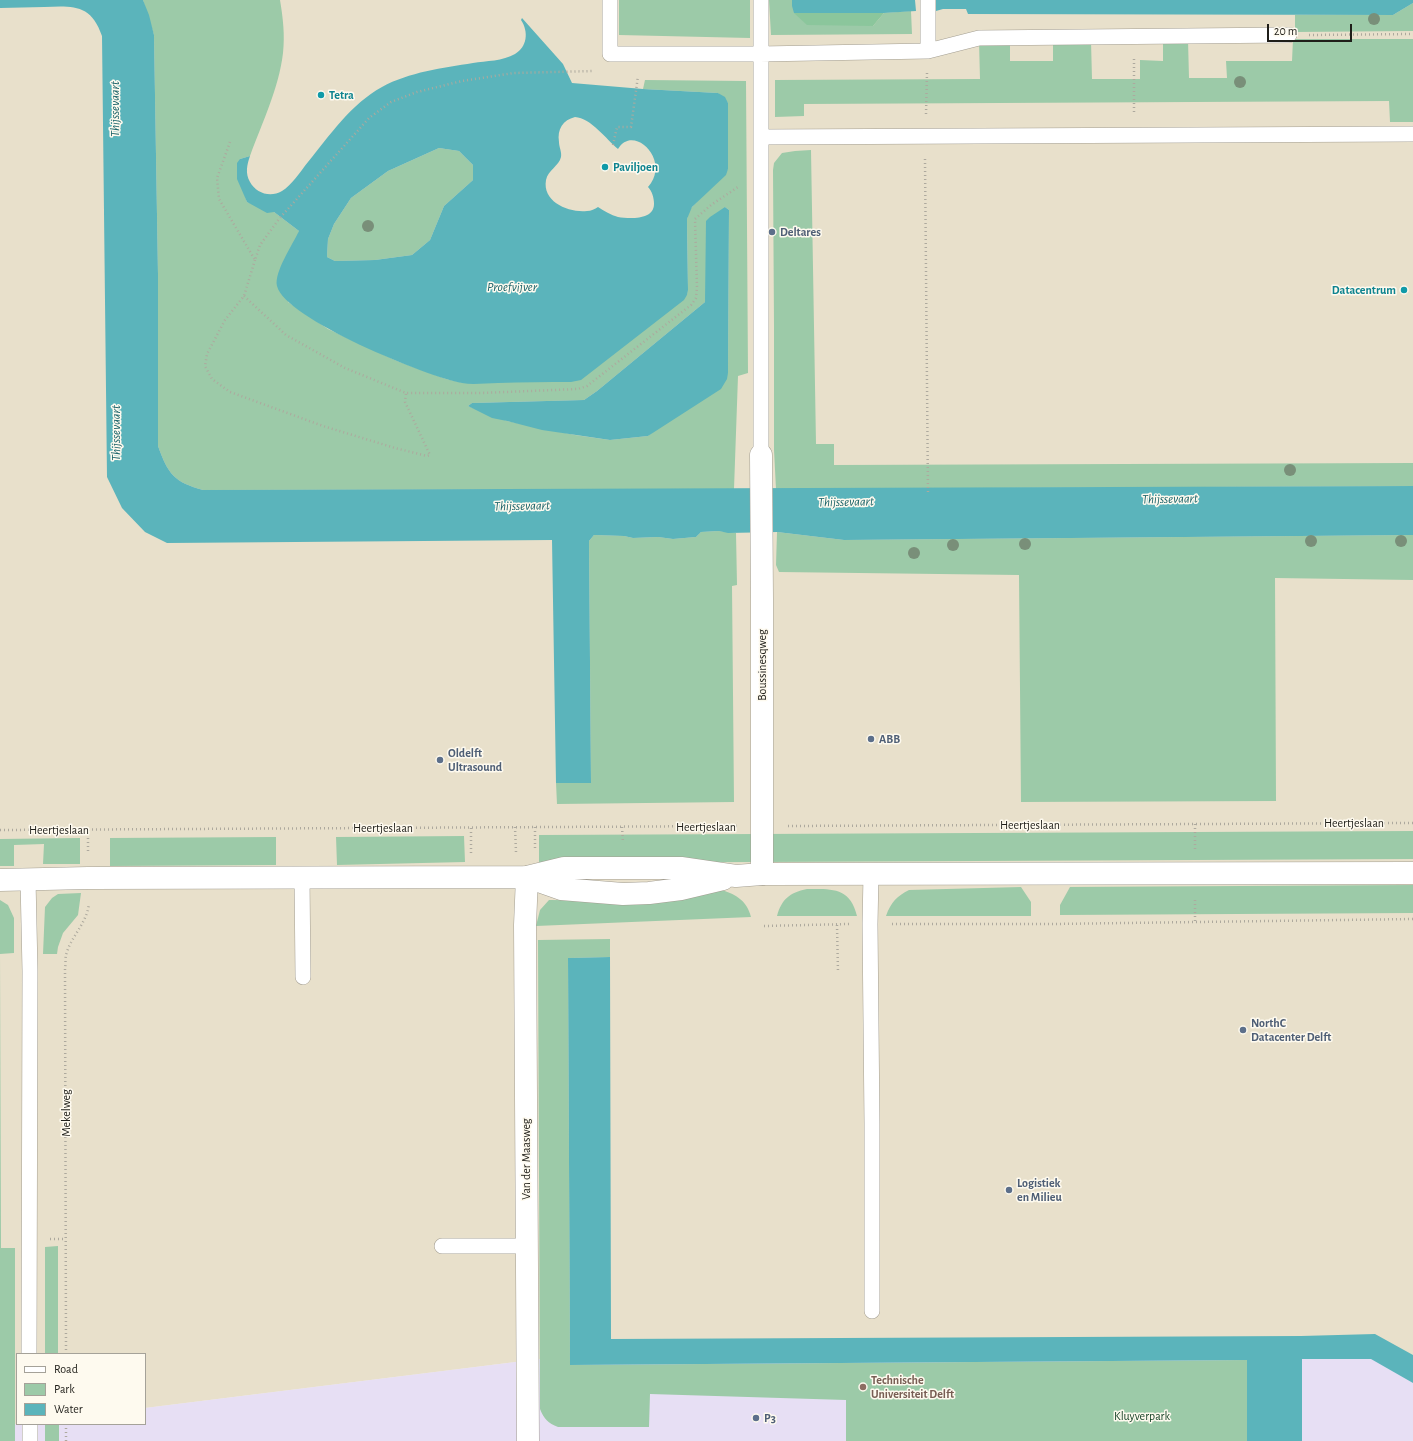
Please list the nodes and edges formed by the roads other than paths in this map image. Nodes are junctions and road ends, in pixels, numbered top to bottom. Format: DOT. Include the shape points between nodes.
graph roads {
  1 [pos="610,0"];
  2 [pos="761,0"];
  3 [pos="928,0"];
  4 [pos="1289,35"];
  5 [pos="928,51"];
  6 [pos="760,54"];
  7 [pos="1413,134"];
  8 [pos="762,137"];
  9 [pos="761,455"];
  10 [pos="1413,872"];
  11 [pos="762,874"];
  12 [pos="871,874"];
  13 [pos="302,877"];
  14 [pos="527,877"];
  15 [pos="28,879"];
  16 [pos="0,880"];
  17 [pos="302,977"];
  18 [pos="442,1246"];
  19 [pos="527,1246"];
  20 [pos="872,1311"];
  21 [pos="29,1353"];
  22 [pos="30,1425"];
  23 [pos="30,1441"];
  24 [pos="528,1441"];
  1 -- 6 [label="lane" via="610,54"];
  2 -- 6 [label="lane"];
  3 -- 5 [label="lane"];
  4 -- 5 [label="lane" via="979,38"];
  5 -- 6 [label="lane"];
  6 -- 8 [label="lane"];
  7 -- 8 [label="lane"];
  8 -- 9 [label="lane"];
  9 -- 11 [label="street, Boussinesqweg"];
  10 -- 12 [label="street"];
  11 -- 12 [label="street"];
  11 -- 14 [label="street" via="736,876 681,868 564,868"];
  12 -- 20 [label="lane"];
  13 -- 14 [label="street"];
  13 -- 15 [label="street"];
  13 -- 17 [label="lane"];
  14 -- 19 [label="street, Van der Maasweg"];
  15 -- 16 [label="street"];
  15 -- 21 [label="lane"];
  18 -- 19 [label="lane"];
  19 -- 24 [label="street, Van der Maasweg"];
  22 -- 23 [label="lane"];
}
